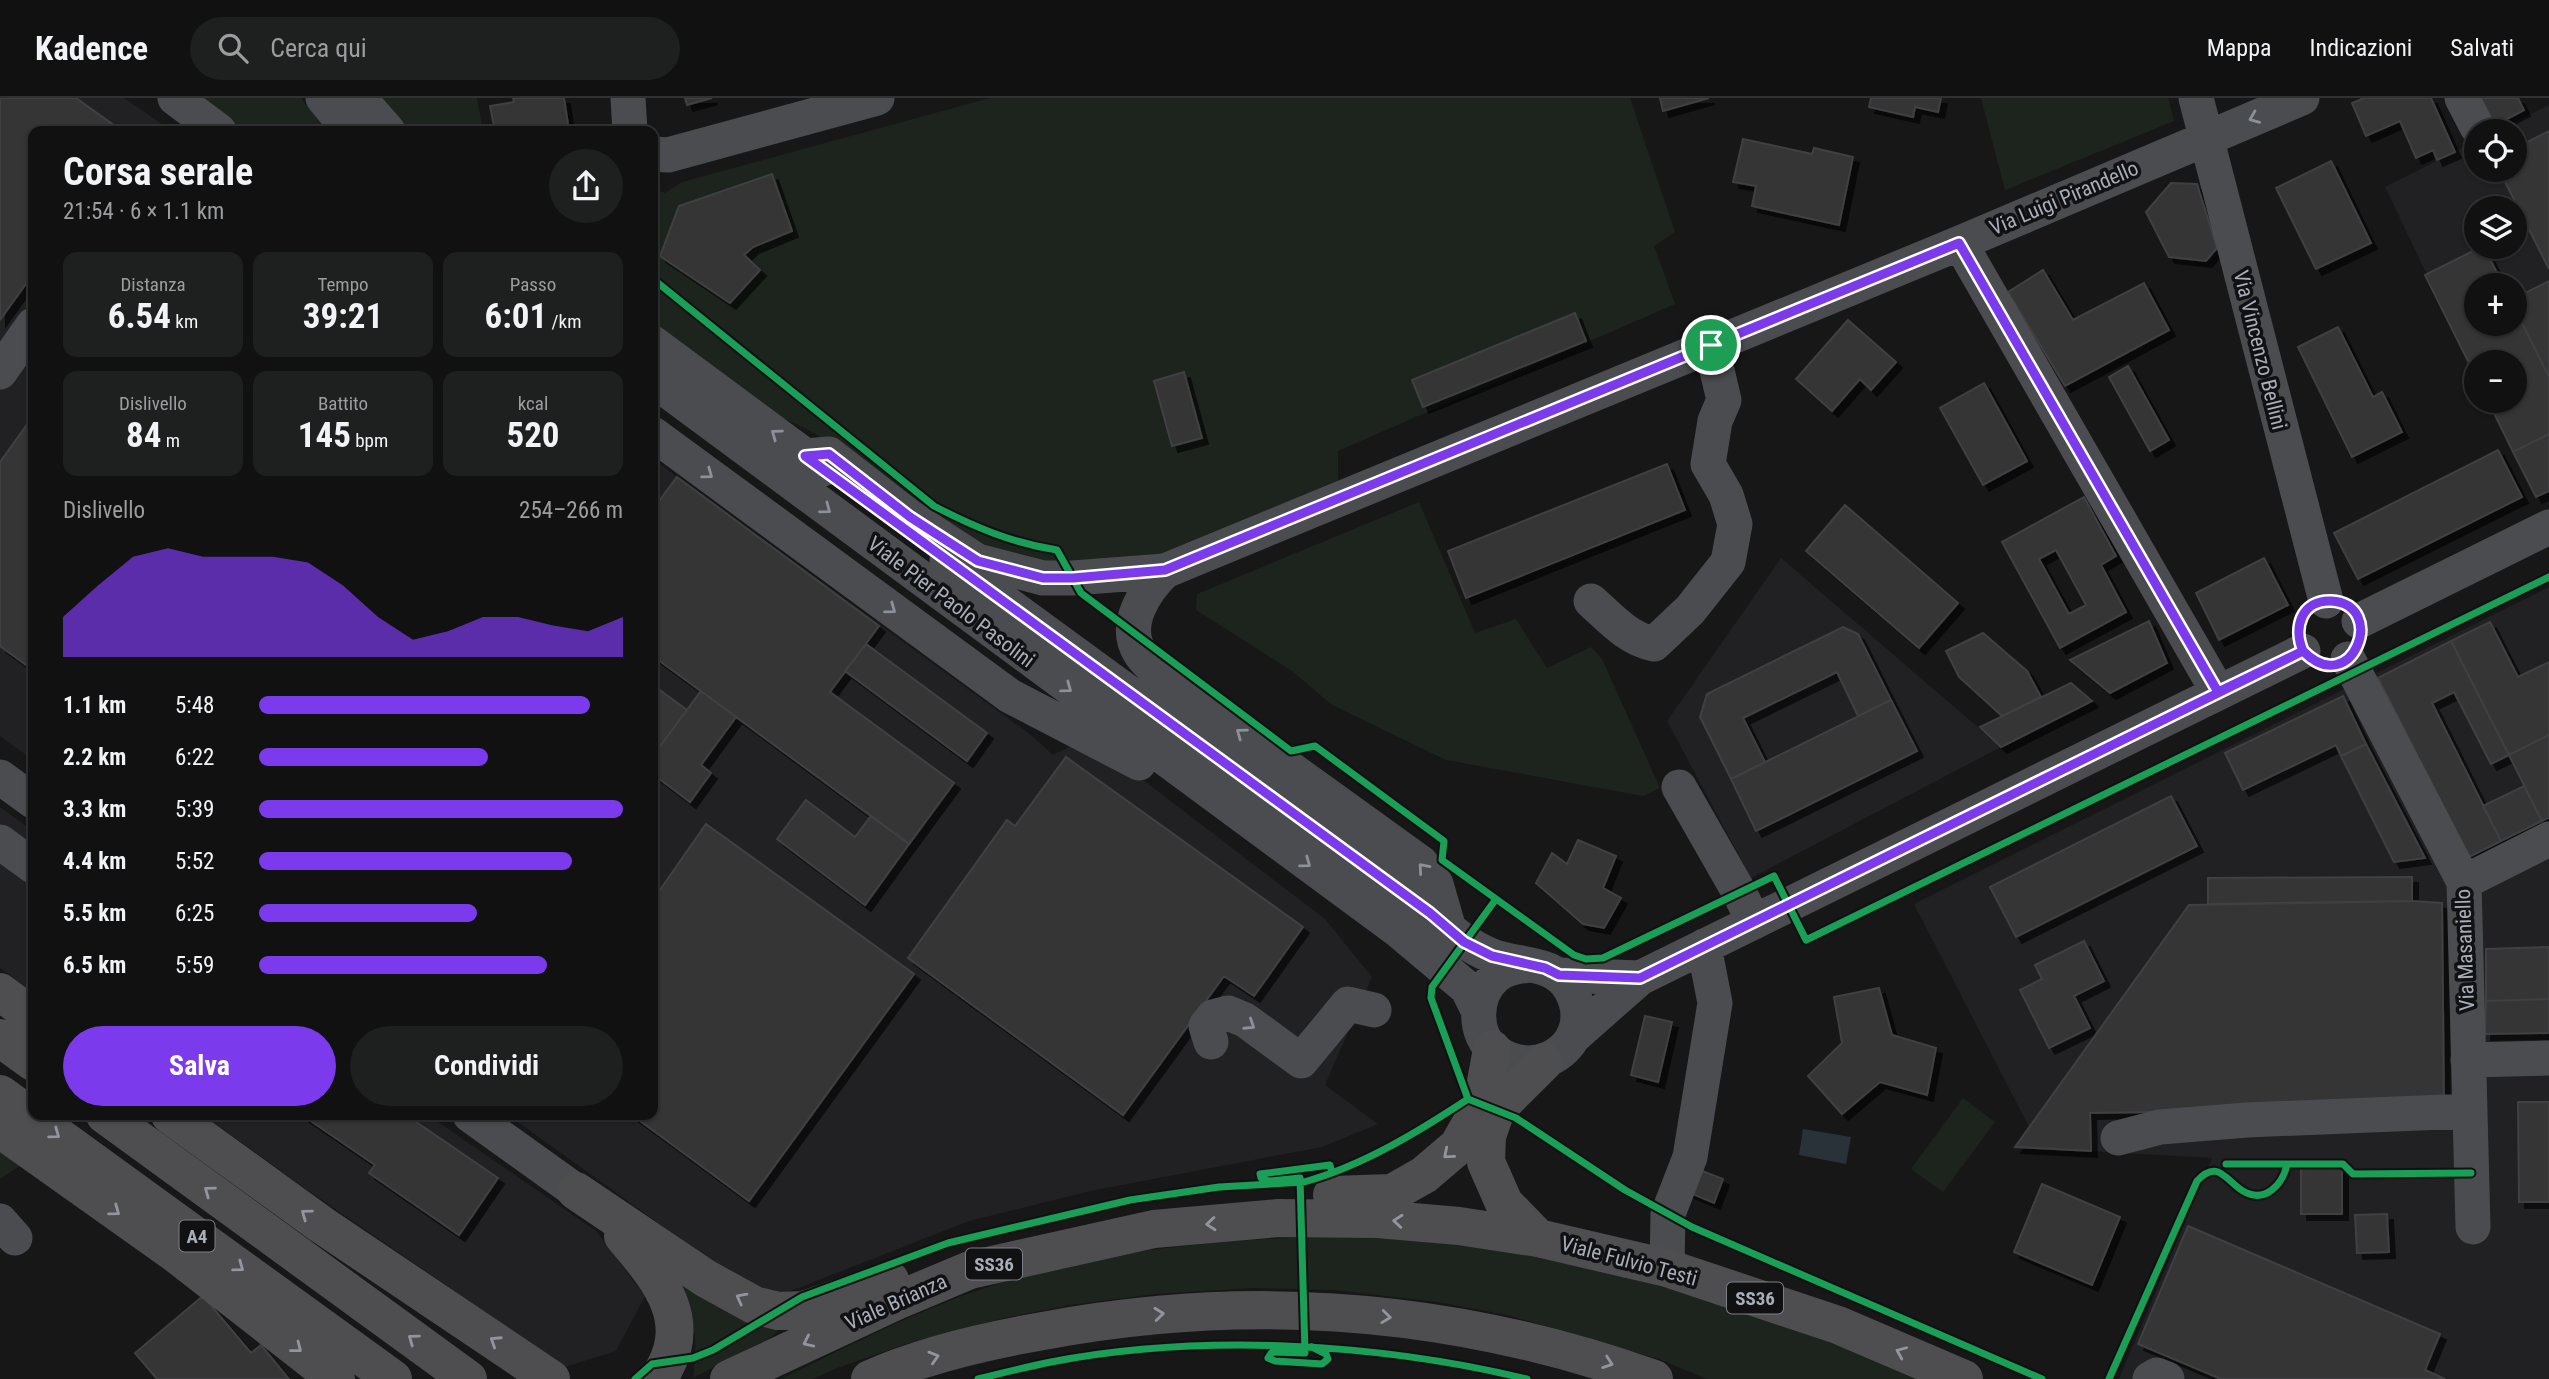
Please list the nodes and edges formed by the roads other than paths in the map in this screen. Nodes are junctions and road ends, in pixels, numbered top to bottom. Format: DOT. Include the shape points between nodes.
graph roads {
  1 [pos="323,98"];
  2 [pos="359,98"];
  3 [pos="628,98"];
  4 [pos="877,98"];
  5 [pos="2196,98"];
  6 [pos="2302,98"];
  7 [pos="177,112"];
  8 [pos="208,126"];
  9 [pos="346,126"];
  10 [pos="384,126"];
  11 [pos="630,126"];
  12 [pos="2206,137"];
  13 [pos="658,154"];
  14 [pos="1959,243"];
  15 [pos="28,333"];
  16 [pos="1711,345"];
  17 [pos="658,347"];
  18 [pos="0,372"];
  19 [pos="658,384"];
  20 [pos="658,438"];
  21 [pos="805,456"];
  22 [pos="2549,527"];
  23 [pos="1165,570"];
  24 [pos="1591,601"];
  25 [pos="2326,601"];
  26 [pos="2359,621"];
  27 [pos="2303,651"];
  28 [pos="2348,659"];
  29 [pos="2218,692"];
  30 [pos="0,777"];
  31 [pos="1679,787"];
  32 [pos="28,797"];
  33 [pos="1251,822"];
  34 [pos="2549,839"];
  35 [pos="0,842"];
  36 [pos="28,862"];
  37 [pos="2464,882"];
  38 [pos="1754,922"];
  39 [pos="1449,929"];
  40 [pos="1704,946"];
  41 [pos="1545,970"];
  42 [pos="1640,978"];
  43 [pos="0,992"];
  44 [pos="1374,1010"];
  45 [pos="1478,1010"];
  46 [pos="28,1012"];
  47 [pos="1573,1037"];
  48 [pos="0,1038"];
  49 [pos="1211,1042"];
  50 [pos="1492,1049"];
  51 [pos="28,1058"];
  52 [pos="2549,1058"];
  53 [pos="2468,1060"];
  54 [pos="1544,1062"];
  55 [pos="0,1094"];
  56 [pos="2469,1111"];
  57 [pos="28,1114"];
  58 [pos="36,1120"];
  59 [pos="112,1120"];
  60 [pos="177,1120"];
  61 [pos="477,1120"];
  62 [pos="0,1129"];
  63 [pos="2119,1138"];
  64 [pos="576,1191"];
  65 [pos="1279,1217"];
  66 [pos="2473,1227"];
  67 [pos="1538,1238"];
  68 [pos="1667,1268"];
  69 [pos="970,1270"];
  70 [pos="336,1379"];
  71 [pos="393,1379"];
  72 [pos="468,1379"];
  73 [pos="551,1379"];
  74 [pos="658,1379"];
  75 [pos="729,1379"];
  76 [pos="870,1379"];
  77 [pos="1654,1379"];
  78 [pos="1964,1379"];
  79 [pos="2150,1379"];
  80 [pos="2167,1379"];
  1 -- 9 [label="street"];
  2 -- 10 [label="street"];
  3 -- 11 [label="street"];
  4 -- 13 [label="street"];
  5 -- 12 [label="street, Via Vincenzo Bellini"];
  6 -- 12 [label="street, Via Luigi Pirandello, one-way"];
  7 -- 8 [label="street"];
  12 -- 14 [label="street, Via Luigi Pirandello"];
  12 -- 25 [label="street, Via Vincenzo Bellini"];
  14 -- 16 [label="street, Via Luigi Pirandello"];
  14 -- 29 [label="street"];
  15 -- 18 [label="street"];
  16 -- 23 [label="street, Via Luigi Pirandello"];
  16 -- 24 [label="street" via="1724,400 1715,421 1708,464 1726,495 1735,524 1728,562 1690,610 1654,644 1625,631"];
  21 -- 17 [label="street, Viale Pier Paolo Pasolini, one-way"];
  19 -- 33 [label="street, Viale Pier Paolo Pasolini, one-way"];
  20 -- 33 [label="street, Viale Pier Paolo Pasolini, one-way" via="1010,696"];
  21 -- 23 [label="street, Viale Pier Paolo Pasolini" via="829,454 910,517 978,561 1043,578"];
  21 -- 39 [label="street, Viale Pier Paolo Pasolini"];
  22 -- 26 [label="street"];
  39 -- 23 [label="street, one-way" via="1436,884 1421,863 1159,674 1139,652 1135,631 1138,604"];
  25 -- 26 [label="street" via="2346,606"];
  25 -- 27 [label="street" via="2300,619 2297,630"];
  26 -- 28 [label="street" via="2360,641"];
  27 -- 28 [label="street" via="2330,665"];
  27 -- 29 [label="street"];
  28 -- 37 [label="street, Via Masaniello"];
  29 -- 38 [label="street"];
  30 -- 32 [label="street"];
  31 -- 38 [label="street"];
  33 -- 45 [label="street, Viale Pier Paolo Pasolini, one-way" via="1418,946 1467,988"];
  34 -- 37 [label="street"];
  35 -- 36 [label="street"];
  37 -- 53 [label="street, Via Masaniello"];
  38 -- 40 [label="street"];
  39 -- 41 [label="street, Viale Pier Paolo Pasolini" via="1492,956"];
  40 -- 42 [label="street"];
  40 -- 68 [label="street" via="1714,1003 1690,1157 1668,1214"];
  41 -- 42 [label="street"];
  41 -- 45 [label="street" via="1512,967 1495,977 1483,992"];
  41 -- 47 [label="street" via="1570,988 1577,1004"];
  42 -- 47 [label="street"];
  43 -- 46 [label="highway"];
  49 -- 44 [label="street, one-way" via="1206,1026 1213,1017 1228,1013 1301,1061 1348,1004"];
  45 -- 50 [label="street" via="1481,1031"];
  47 -- 54 [label="street" via="1561,1052"];
  48 -- 51 [label="highway"];
  50 -- 54 [label="street" via="1507,1060"];
  50 -- 65 [label="highway, one-way" via="1482,1104 1458,1146 1424,1175 1392,1193 1301,1196"];
  52 -- 53 [label="street"];
  53 -- 56 [label="street, Via Masaniello"];
  54 -- 67 [label="highway" via="1496,1110 1486,1136 1486,1162 1504,1203"];
  55 -- 57 [label="highway, A4, one-way"];
  56 -- 63 [label="street" via="2247,1120 2160,1127"];
  56 -- 66 [label="street, Via Masaniello"];
  58 -- 71 [label="highway, A4, one-way"];
  72 -- 59 [label="highway, A4, one-way"];
  73 -- 60 [label="highway, one-way" via="322,1225"];
  61 -- 64 [label="street"];
  62 -- 70 [label="highway, one-way" via="176,1254"];
  69 -- 64 [label="highway, one-way" via="934,1264 804,1310 778,1311 754,1305 715,1283"];
  64 -- 74 [label="highway" via="619,1231 669,1298 674,1315 673,1348"];
  67 -- 65 [label="highway, Viale Fulvio Testi / SS36, one-way" via="1378,1219"];
  65 -- 69 [label="highway, Viale Brianza / SS36, one-way" via="1154,1229"];
  67 -- 68 [label="highway, Viale Fulvio Testi / SS36"];
  78 -- 68 [label="highway, Viale Fulvio Testi / SS36, one-way" via="1838,1325"];
  69 -- 75 [label="highway, Viale Brianza / SS36, one-way"];
  76 -- 77 [label="highway, one-way" via="1013,1336 1167,1312 1244,1309 1342,1312 1437,1324 1527,1340"];
  79 -- 80 [label="street" via="2157,1375"];
}
